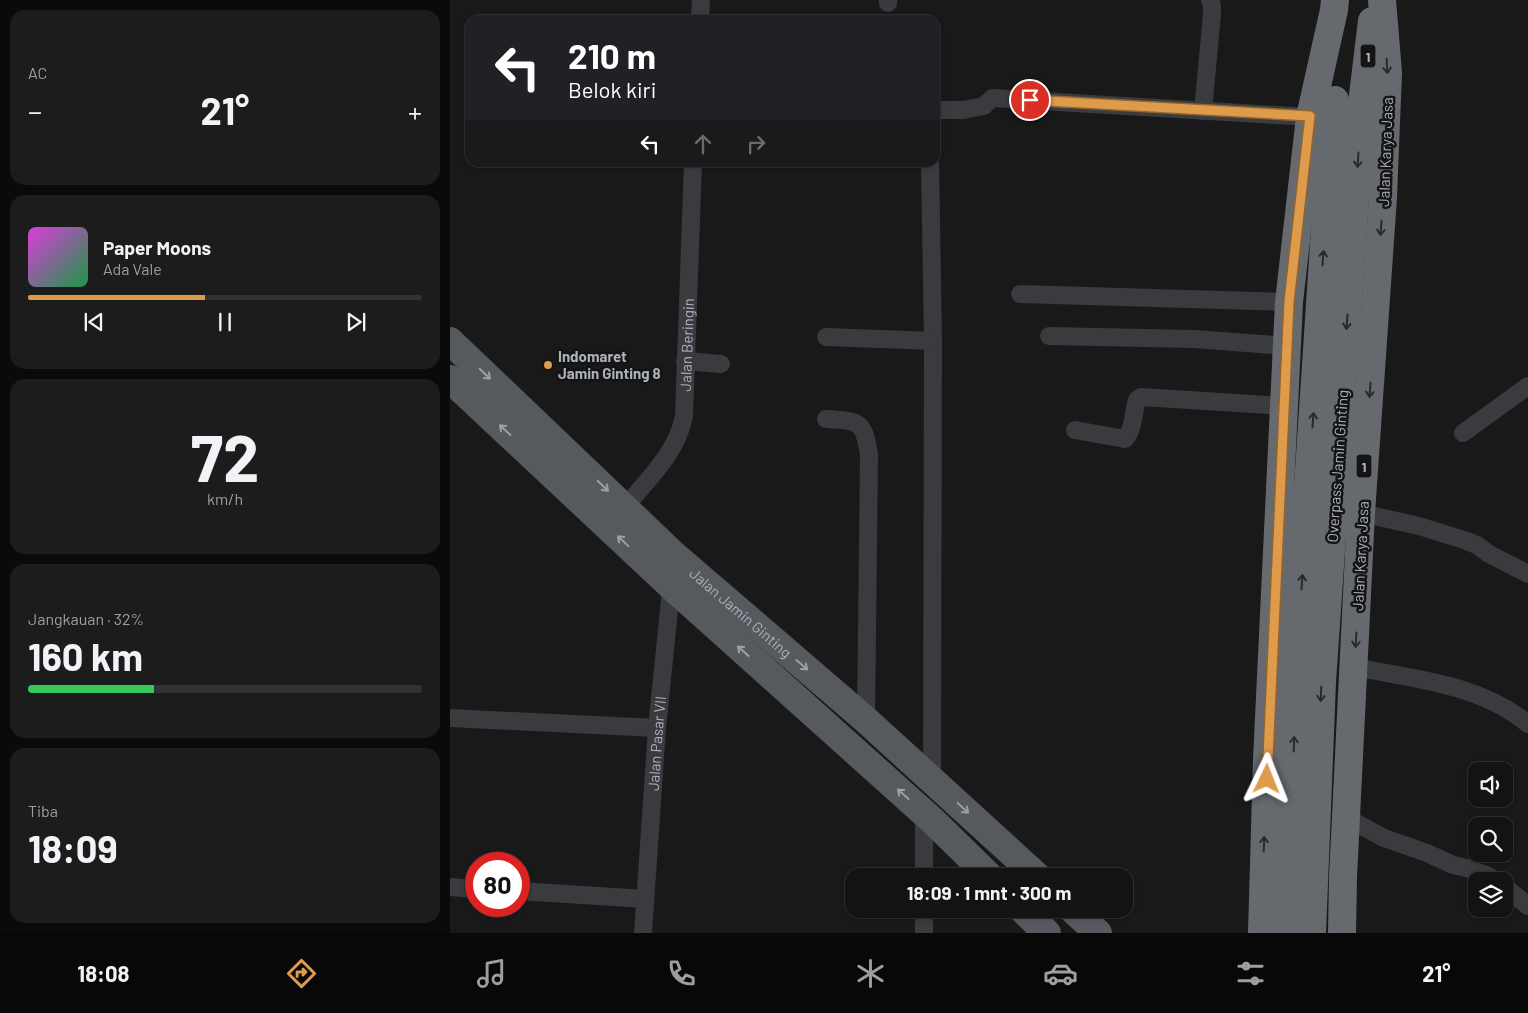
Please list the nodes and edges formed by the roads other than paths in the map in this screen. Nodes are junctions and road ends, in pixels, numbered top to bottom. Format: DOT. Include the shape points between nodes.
graph roads {
  1 [pos="701,0"];
  2 [pos="1210,0"];
  3 [pos="1374,0"];
  4 [pos="1382,0"];
  5 [pos="1334,5"];
  6 [pos="700,15"];
  7 [pos="940,110"];
  8 [pos="1204,111"];
  9 [pos="1310,116"];
  10 [pos="693,167"];
  11 [pos="930,167"];
  12 [pos="1020,294"];
  13 [pos="1289,302"];
  14 [pos="1048,336"];
  15 [pos="826,338"];
  16 [pos="450,341"];
  17 [pos="933,341"];
  18 [pos="1287,346"];
  19 [pos="685,361"];
  20 [pos="721,364"];
  21 [pos="450,379"];
  22 [pos="1528,386"];
  23 [pos="1284,406"];
  24 [pos="826,419"];
  25 [pos="1075,430"];
  26 [pos="1463,432"];
  27 [pos="625,507"];
  28 [pos="1361,512"];
  29 [pos="673,554"];
  30 [pos="1528,574"];
  31 [pos="671,586"];
  32 [pos="1354,667"];
  33 [pos="450,718"];
  34 [pos="866,720"];
  35 [pos="1528,724"];
  36 [pos="657,728"];
  37 [pos="932,780"];
  38 [pos="924,814"];
  39 [pos="1347,818"];
  40 [pos="924,868"];
  41 [pos="981,868"];
  42 [pos="1028,868"];
  43 [pos="1478,872"];
  44 [pos="1263,875"];
  45 [pos="1343,877"];
  46 [pos="450,887"];
  47 [pos="465,888"];
  48 [pos="530,891"];
  49 [pos="1513,894"];
  50 [pos="646,899"];
  51 [pos="1528,906"];
  52 [pos="924,918"];
  53 [pos="1031,918"];
  54 [pos="1082,918"];
  55 [pos="1267,932"];
  56 [pos="643,933"];
  57 [pos="924,933"];
  58 [pos="1046,933"];
  59 [pos="1098,933"];
  60 [pos="1312,933"];
  61 [pos="1342,933"];
  1 -- 6 [label="street"];
  2 -- 8 [label="street" via="1212,14"];
  3 -- 60 [label="highway, Overpass Jamin Ginting / 1, one-way, bridge" via="1362,112 1322,682"];
  4 -- 28 [label="highway, Jalan Karya Jasa / 1, one-way" via="1388,73 1383,197"];
  5 -- 9 [label="highway"];
  55 -- 5 [label="highway, Overpass Jamin Ginting, one-way, bridge" via="1297,652 1336,100"];
  7 -- 8 [label="street" via="984,106 992,98"];
  8 -- 9 [label="street"];
  9 -- 13 [label="highway"];
  10 -- 19 [label="street, Jalan Beringin"];
  11 -- 17 [label="street"];
  12 -- 13 [label="street"];
  13 -- 18 [label="highway"];
  14 -- 18 [label="street" via="1194,339"];
  15 -- 17 [label="street"];
  16 -- 27 [label="main road, Jalan Jamin Ginting, one-way"];
  17 -- 37 [label="street"];
  18 -- 23 [label="highway"];
  19 -- 20 [label="street"];
  19 -- 27 [label="street, Jalan Beringin" via="684,416 680,433 666,457"];
  31 -- 21 [label="main road, Jalan Jamin Ginting, one-way"];
  22 -- 26 [label="street"];
  23 -- 25 [label="street" via="1141,398 1137,400 1125,439"];
  44 -- 23 [label="highway, one-way"];
  24 -- 34 [label="street" via="849,420 858,424 866,436 869,455"];
  27 -- 29 [label="main road, Jalan Jamin Ginting"];
  28 -- 30 [label="street" via="1464,540"];
  28 -- 32 [label="highway, Jalan Karya Jasa / 1, one-way"];
  29 -- 31 [label="street, Jalan Pasar VII"];
  29 -- 34 [label="main road, Jalan Jamin Ginting, one-way"];
  31 -- 36 [label="street, Jalan Pasar VII"];
  38 -- 31 [label="main road, Jalan Jamin Ginting, one-way"];
  32 -- 35 [label="street" via="1481,695"];
  32 -- 39 [label="highway, Jalan Karya Jasa / 1"];
  33 -- 36 [label="street"];
  34 -- 37 [label="main road, Jalan Jamin Ginting"];
  36 -- 50 [label="street, Jalan Pasar VII"];
  37 -- 42 [label="main road, Jalan Jamin Ginting, one-way"];
  38 -- 40 [label="street"];
  38 -- 41 [label="main road, Jalan Jamin Ginting"];
  39 -- 43 [label="street" via="1384,838"];
  39 -- 45 [label="highway, Jalan Karya Jasa / 1"];
  44 -- 45 [label="highway" via="1282,884 1303,888 1324,886"];
  44 -- 55 [label="highway"];
  45 -- 61 [label="highway, Jalan Karya Jasa / 1"];
  46 -- 47 [label="street"];
  48 -- 50 [label="street"];
  49 -- 51 [label="street"];
  50 -- 56 [label="street, Jalan Pasar VII"];
  52 -- 57 [label="street"];
  53 -- 58 [label="main road"];
  54 -- 59 [label="main road"];
}
